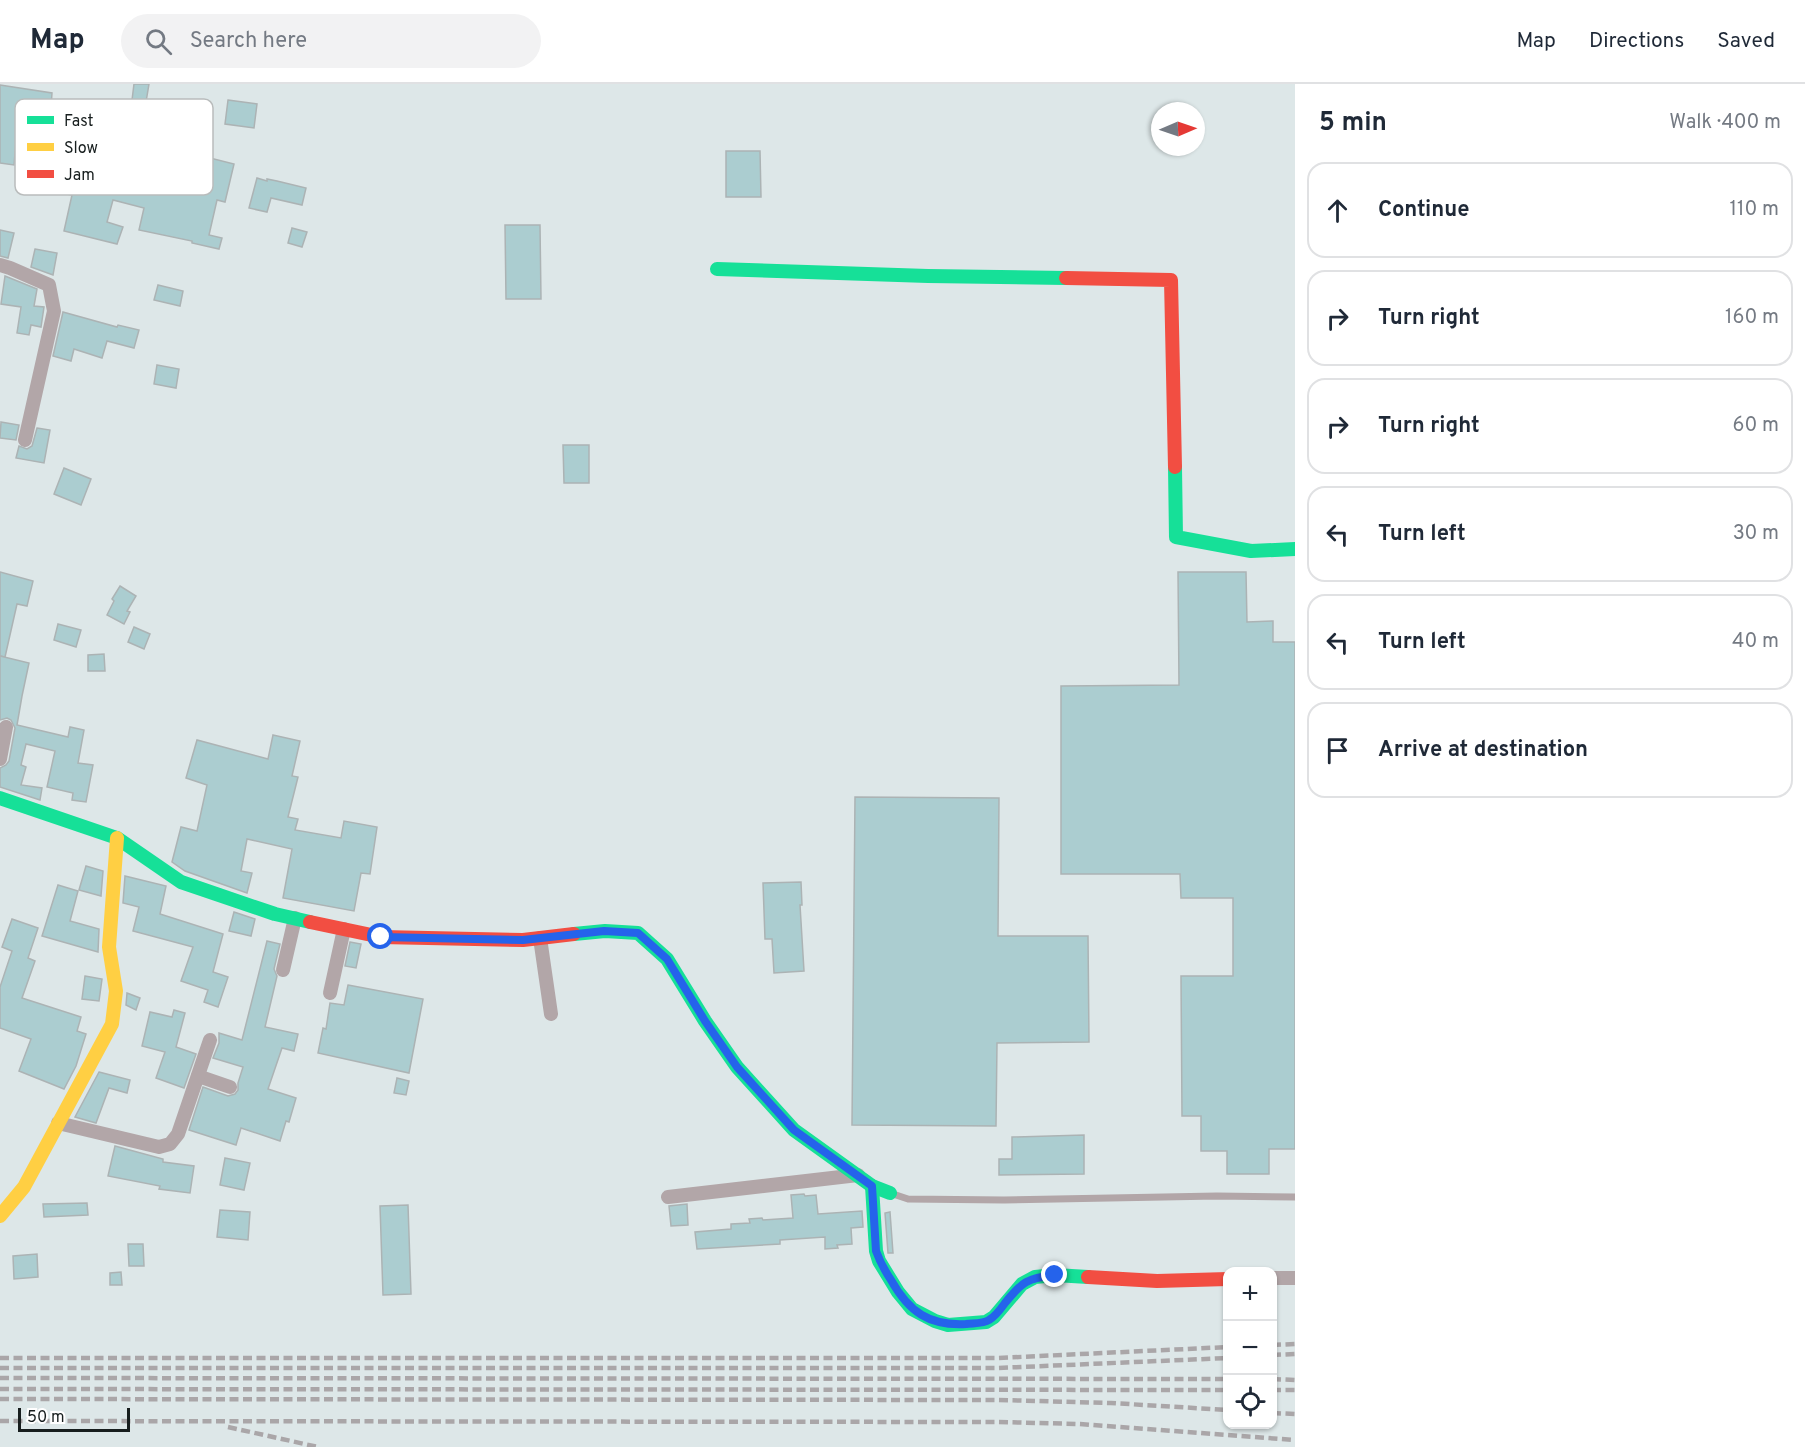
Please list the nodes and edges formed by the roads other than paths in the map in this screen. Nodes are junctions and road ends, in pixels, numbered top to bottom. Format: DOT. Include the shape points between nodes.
graph roads {
  1 [pos="0,265"];
  2 [pos="717,269"];
  3 [pos="25,440"];
  4 [pos="1295,549"];
  5 [pos="6,727"];
  6 [pos="0,759"];
  7 [pos="0,798"];
  8 [pos="117,838"];
  9 [pos="296,918"];
  10 [pos="344,929"];
  11 [pos="540,938"];
  12 [pos="283,970"];
  13 [pos="330,993"];
  14 [pos="551,1014"];
  15 [pos="210,1040"];
  16 [pos="198,1076"];
  17 [pos="230,1087"];
  18 [pos="58,1123"];
  19 [pos="858,1175"];
  20 [pos="872,1186"];
  21 [pos="890,1193"];
  22 [pos="668,1197"];
  23 [pos="1295,1197"];
  24 [pos="0,1216"];
  25 [pos="1277,1278"];
  26 [pos="1295,1278"];
  27 [pos="1223,1279"];
  1 -- 3 [label="street" via="49,285 54,311"];
  2 -- 4 [label="street" via="1171,280 1176,537 1251,551"];
  5 -- 6 [label="street"];
  7 -- 8 [label="street"];
  8 -- 9 [label="street" via="181,882"];
  8 -- 18 [label="street" via="109,947 116,991 112,1024"];
  9 -- 10 [label="street"];
  9 -- 12 [label="street"];
  10 -- 11 [label="street" via="381,937"];
  10 -- 13 [label="street"];
  11 -- 14 [label="street"];
  11 -- 19 [label="street" via="604,931 638,933 667,959 737,1067 794,1130"];
  15 -- 16 [label="street"];
  16 -- 17 [label="street"];
  16 -- 18 [label="street" via="178,1134 170,1144 159,1146"];
  18 -- 24 [label="street" via="24,1187"];
  19 -- 20 [label="street"];
  19 -- 22 [label="street"];
  20 -- 21 [label="street"];
  20 -- 27 [label="street" via="879,1261 912,1309 948,1325 986,1322 1022,1284 1035,1277"];
  21 -- 23 [label="lane" via="908,1199 1004,1200"];
  25 -- 26 [label="street"];
}
